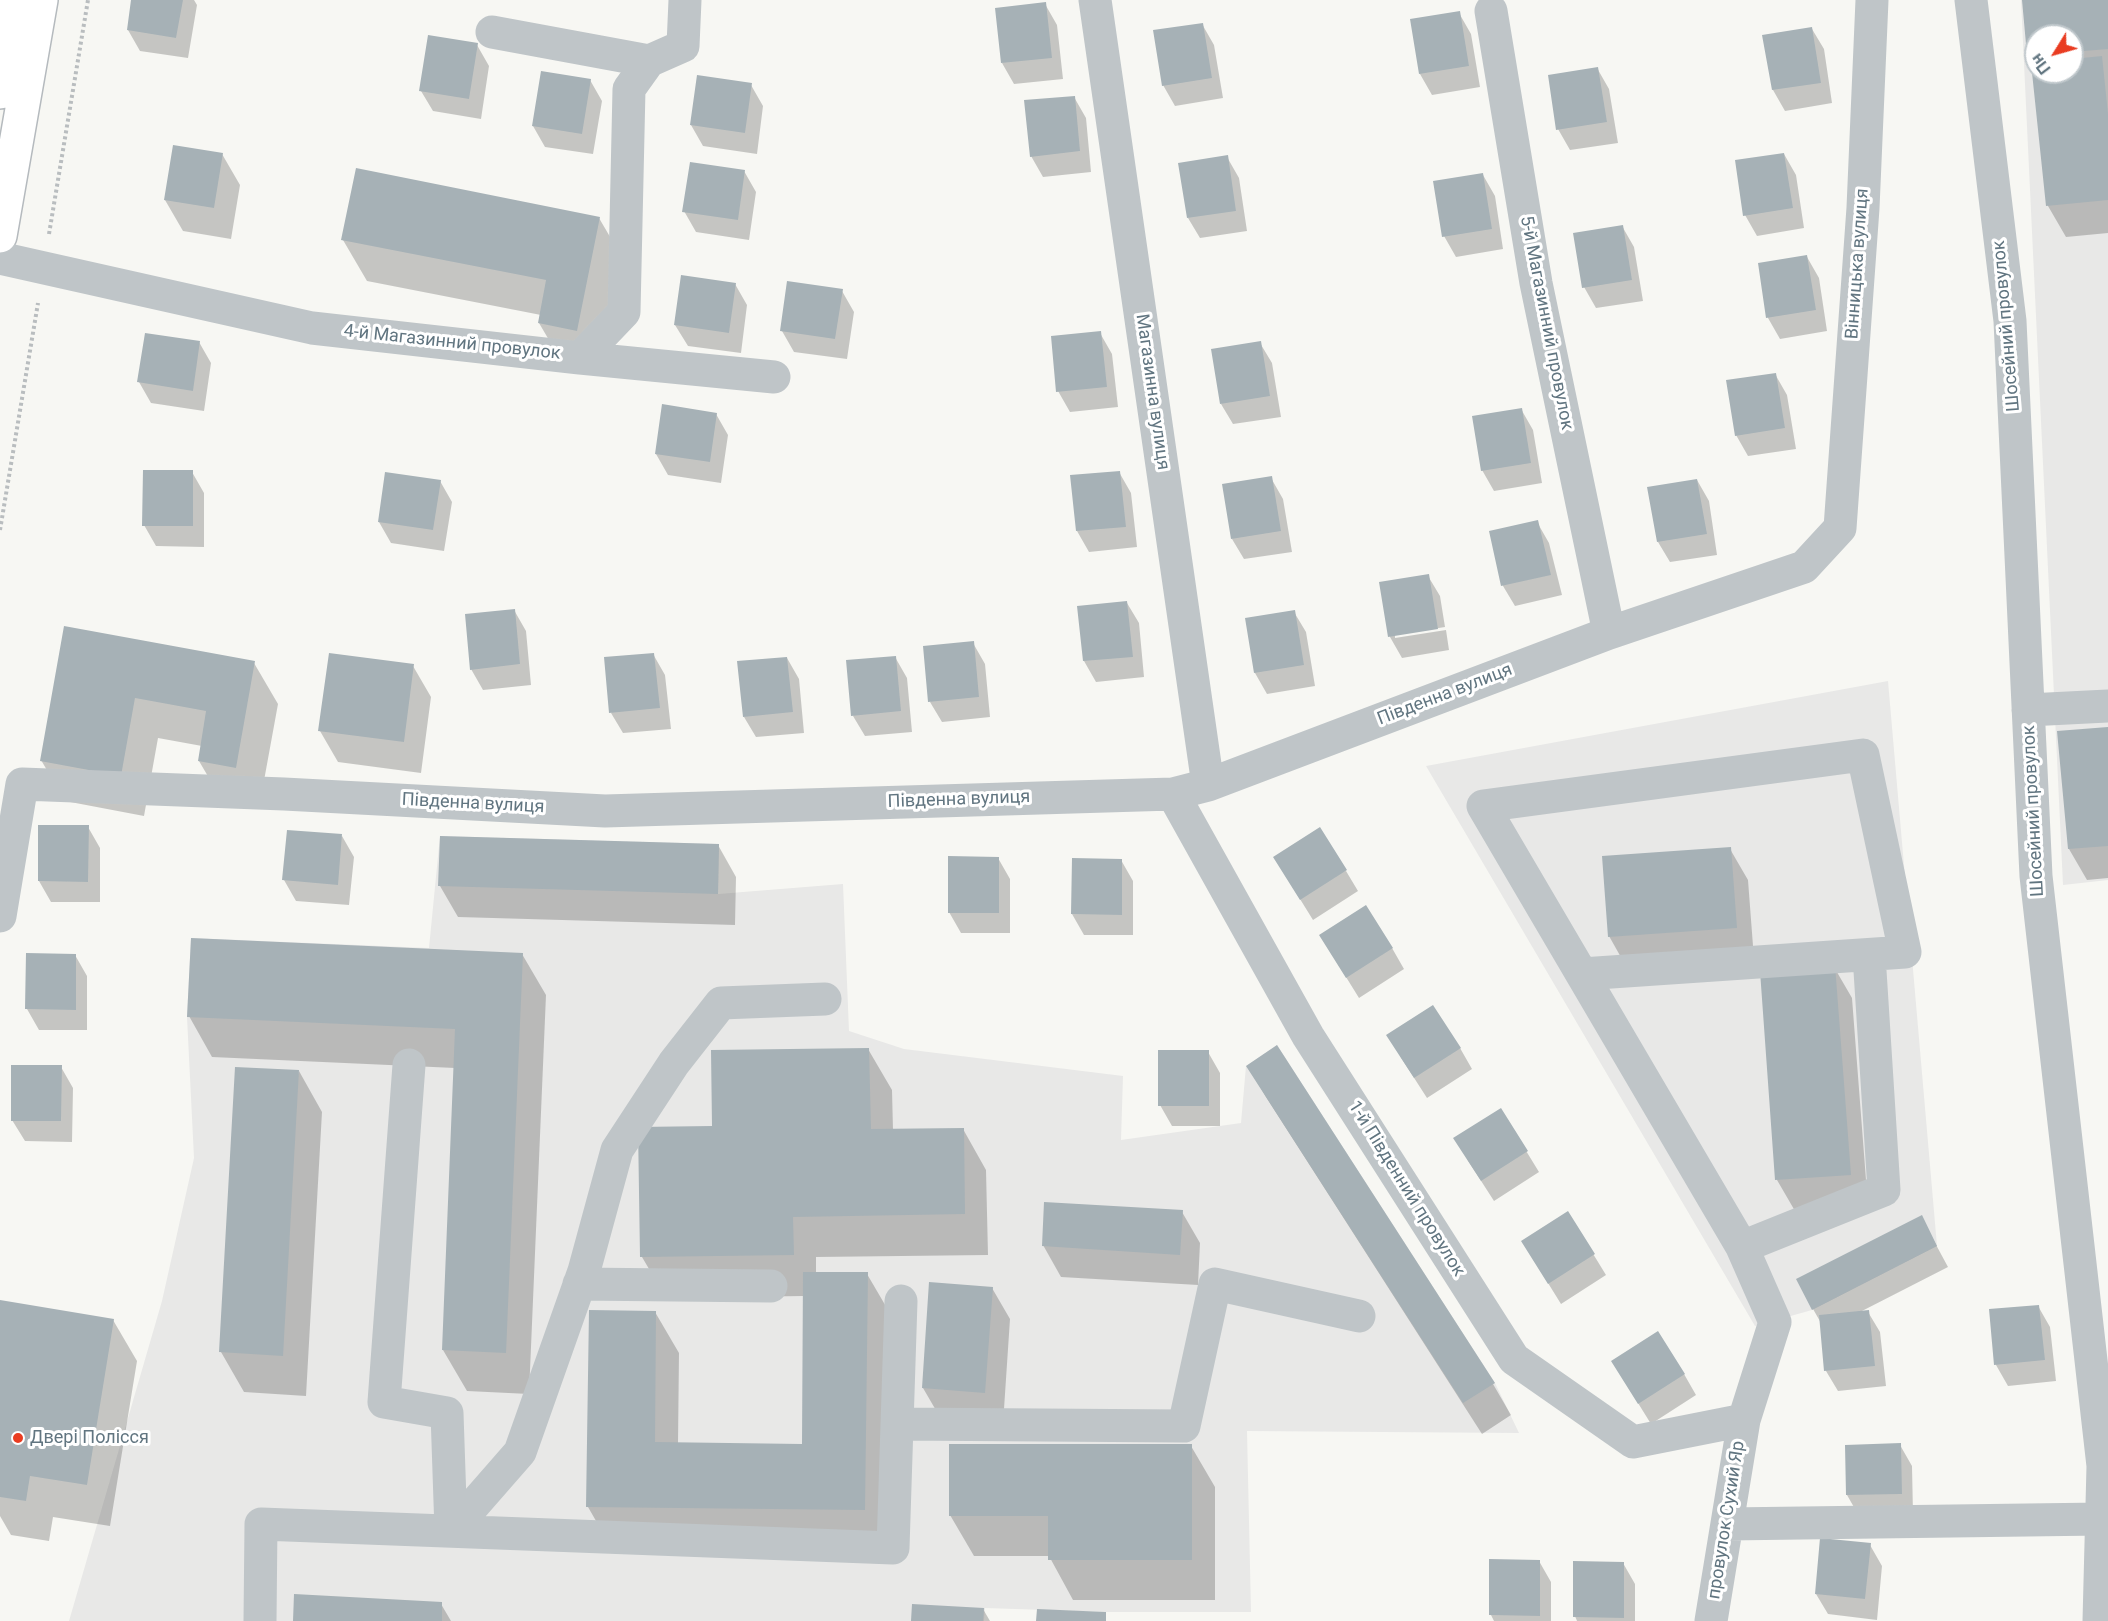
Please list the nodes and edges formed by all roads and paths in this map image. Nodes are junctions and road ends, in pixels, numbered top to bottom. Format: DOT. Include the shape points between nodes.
graph roads {
  1 [pos="15,0"];
  2 [pos="41,0"];
  3 [pos="685,0"];
  4 [pos="1095,0"];
  5 [pos="1872,0"];
  6 [pos="1971,0"];
  7 [pos="1491,11"];
  8 [pos="492,32"];
  9 [pos="649,61"];
  10 [pos="0,92"];
  11 [pos="0,236"];
  12 [pos="0,258"];
  13 [pos="580,358"];
  14 [pos="774,376"];
  15 [pos="1840,528"];
  16 [pos="1609,633"];
  17 [pos="2108,706"];
  18 [pos="2028,710"];
  19 [pos="1208,785"];
  20 [pos="1173,794"];
  21 [pos="0,916"];
  22 [pos="1869,955"];
  23 [pos="1582,974"];
  24 [pos="825,999"];
  25 [pos="409,1065"];
  26 [pos="1742,1247"];
  27 [pos="579,1284"];
  28 [pos="771,1286"];
  29 [pos="901,1301"];
  30 [pos="1359,1316"];
  31 [pos="1744,1420"];
  32 [pos="897,1424"];
  33 [pos="2102,1520"];
  34 [pos="1727,1524"];
  35 [pos="451,1531"];
  36 [pos="260,1621"];
  37 [pos="1711,1621"];
  38 [pos="2099,1621"];
  1 -- 10 [label="main road"];
  2 -- 11 [label="main road"];
  3 -- 9 [label="street" via="683,46"];
  4 -- 19 [label="street, Магазинна вулиця"];
  5 -- 15 [label="street, Вінницька вулиця" via="1863,208"];
  6 -- 18 [label="street, Шосейний провулок" via="2010,321"];
  7 -- 16 [label="street, 5-й Магазинний провулок" via="1536,283"];
  8 -- 9 [label="street"];
  9 -- 13 [label="street, 4-й Магазинний провулок" via="629,89 624,312"];
  12 -- 13 [label="street, 4-й Магазинний провулок" via="312,328"];
  13 -- 14 [label="street"];
  15 -- 16 [label="street, Південна вулиця" via="1804,567"];
  16 -- 19 [label="street, Південна вулиця"];
  17 -- 18 [label="street"];
  18 -- 33 [label="street, Шосейний провулок" via="2036,876 2103,1466"];
  19 -- 20 [label="street, Південна вулиця"];
  20 -- 21 [label="street, Південна вулиця" via="605,811 21,784"];
  20 -- 31 [label="street, 1-й Південний провулок" via="1308,1036 1514,1359 1633,1442"];
  22 -- 23 [label="street"];
  22 -- 23 [label="street, провулок Сухий Яр" via="1905,952 1863,755 1483,807"];
  22 -- 26 [label="street" via="1884,1190"];
  23 -- 26 [label="street, провулок Сухий Яр"];
  24 -- 27 [label="street" via="721,1003 674,1063 617,1149"];
  25 -- 35 [label="street" via="384,1402 447,1413"];
  26 -- 31 [label="street, провулок Сухий Яр" via="1775,1322"];
  27 -- 28 [label="street"];
  27 -- 35 [label="street" via="520,1452"];
  29 -- 32 [label="street"];
  30 -- 32 [label="street" via="1215,1284 1184,1426"];
  31 -- 34 [label="street, провулок Сухий Яр"];
  32 -- 35 [label="street" via="894,1548"];
  33 -- 34 [label="street"];
  33 -- 38 [label="street, Шосейний провулок"];
  34 -- 37 [label="street, провулок Сухий Яр"];
  35 -- 36 [label="street" via="261,1524"];
}
